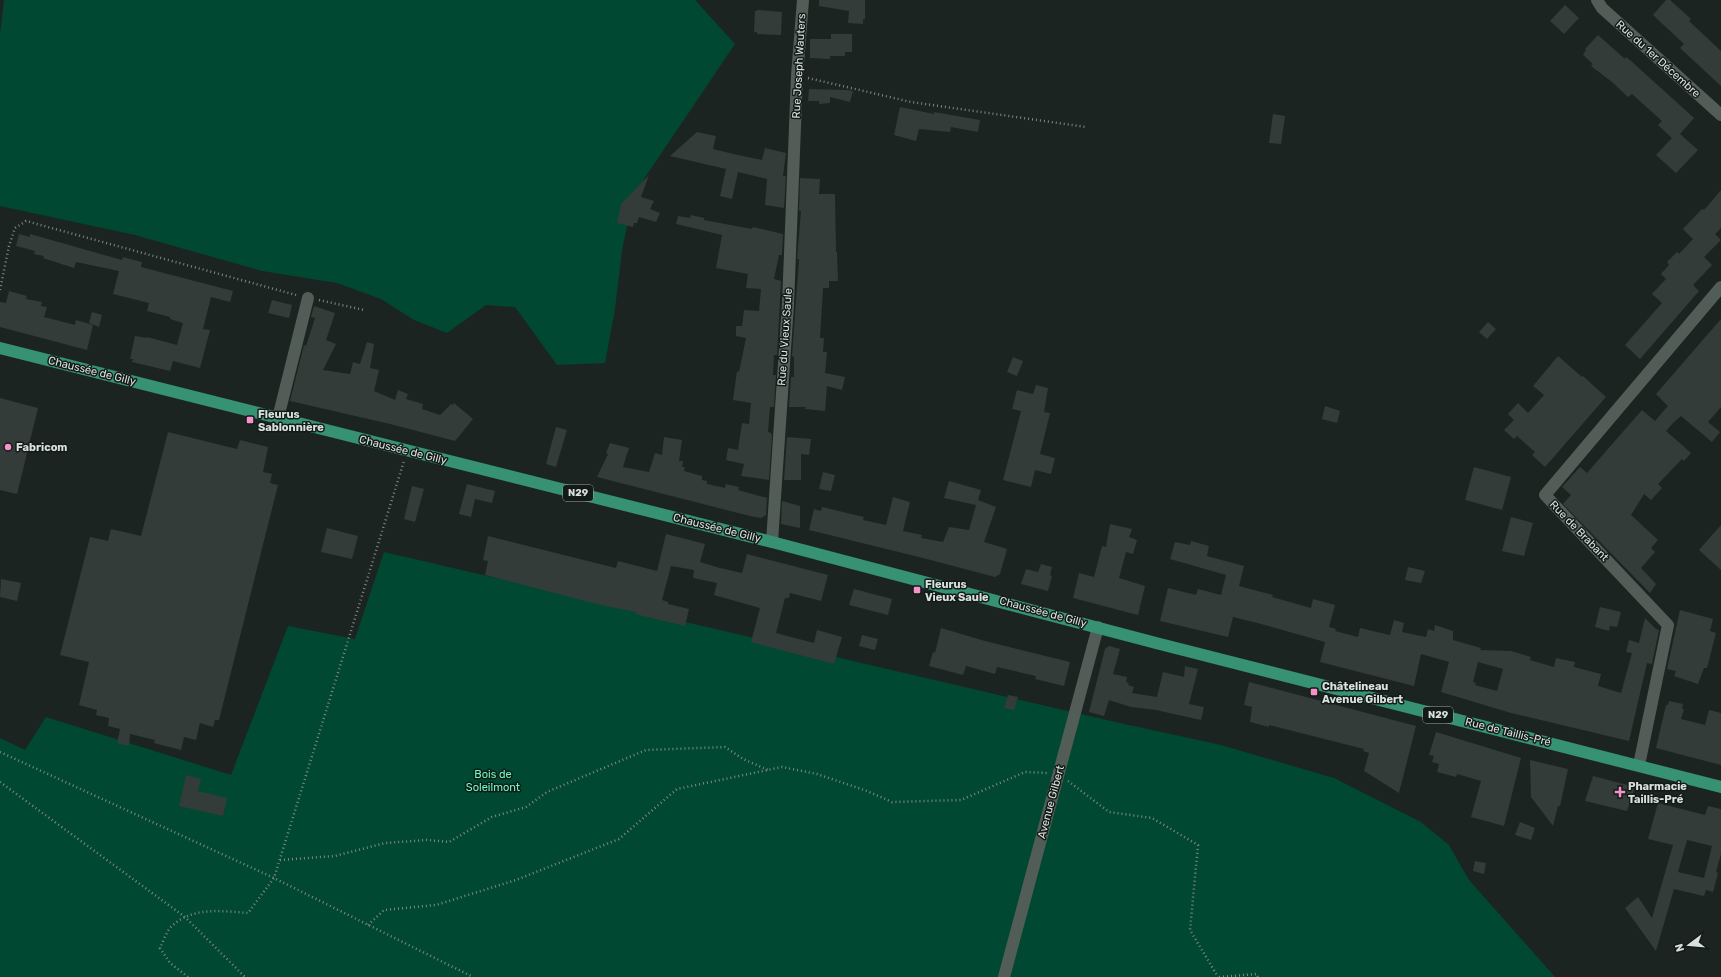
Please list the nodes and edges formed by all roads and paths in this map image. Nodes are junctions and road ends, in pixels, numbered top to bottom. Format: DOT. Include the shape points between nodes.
graph roads {
  1 [pos="803,0"];
  2 [pos="1597,0"];
  3 [pos="797,76"];
  4 [pos="1721,115"];
  5 [pos="1086,127"];
  6 [pos="796,131"];
  7 [pos="1721,287"];
  8 [pos="0,290"];
  9 [pos="308,298"];
  10 [pos="364,310"];
  11 [pos="0,348"];
  12 [pos="278,418"];
  13 [pos="407,450"];
  14 [pos="772,542"];
  15 [pos="1098,627"];
  16 [pos="1156,643"];
  17 [pos="0,752"];
  18 [pos="1639,765"];
  19 [pos="768,770"];
  20 [pos="1059,774"];
  21 [pos="0,782"];
  22 [pos="1721,787"];
  23 [pos="280,860"];
  24 [pos="274,878"];
  25 [pos="185,917"];
  26 [pos="368,925"];
  27 [pos="188,977"];
  28 [pos="245,977"];
  29 [pos="473,977"];
  30 [pos="1004,977"];
  31 [pos="1218,977"];
  32 [pos="1258,977"];
  1 -- 3 [label="street, Rue Joseph Wauters"];
  2 -- 4 [label="street, Rue du 1er Décembre" via="1602,8"];
  3 -- 5 [label="path" via="911,102"];
  3 -- 6 [label="street, Rue Joseph Wauters"];
  6 -- 14 [label="street, Rue du Vieux Saule" via="788,304"];
  7 -- 18 [label="street, Rue de Brabant" via="1545,495 1668,625"];
  8 -- 9 [label="path" via="15,228 26,221"];
  9 -- 10 [label="path"];
  9 -- 12 [label="street"];
  11 -- 12 [label="main road, Chaussée de Gilly / N29"];
  12 -- 13 [label="main road, Chaussée de Gilly / N29"];
  13 -- 14 [label="main road, Chaussée de Gilly / N29"];
  13 -- 23 [label="path"];
  14 -- 15 [label="main road, Chaussée de Gilly / N29"];
  15 -- 16 [label="main road, Chaussée de Gilly / N29"];
  15 -- 20 [label="street, Avenue Gilbert"];
  16 -- 18 [label="main road, Rue de Taillis-Pré / N29"];
  17 -- 24 [label="path"];
  18 -- 22 [label="main road, Rue de Taillis-Pré / N29"];
  19 -- 20 [label="path" via="782,767 818,774 892,802 961,800 1025,772"];
  19 -- 23 [label="path" via="743,760 725,747 646,750 547,792 526,807 492,817 449,842 427,840 385,843 335,856"];
  19 -- 26 [label="path" via="677,789 619,839 516,880 436,905 384,910"];
  20 -- 30 [label="street, Avenue Gilbert"];
  20 -- 31 [label="path" via="1109,812 1152,818 1198,845 1190,930"];
  21 -- 25 [label="path"];
  23 -- 24 [label="path"];
  24 -- 25 [label="path" via="248,913 206,910"];
  24 -- 26 [label="path"];
  25 -- 27 [label="path" via="170,928 160,948 170,963"];
  25 -- 28 [label="path"];
  26 -- 29 [label="path"];
  31 -- 32 [label="path" via="1257,974"];
}
